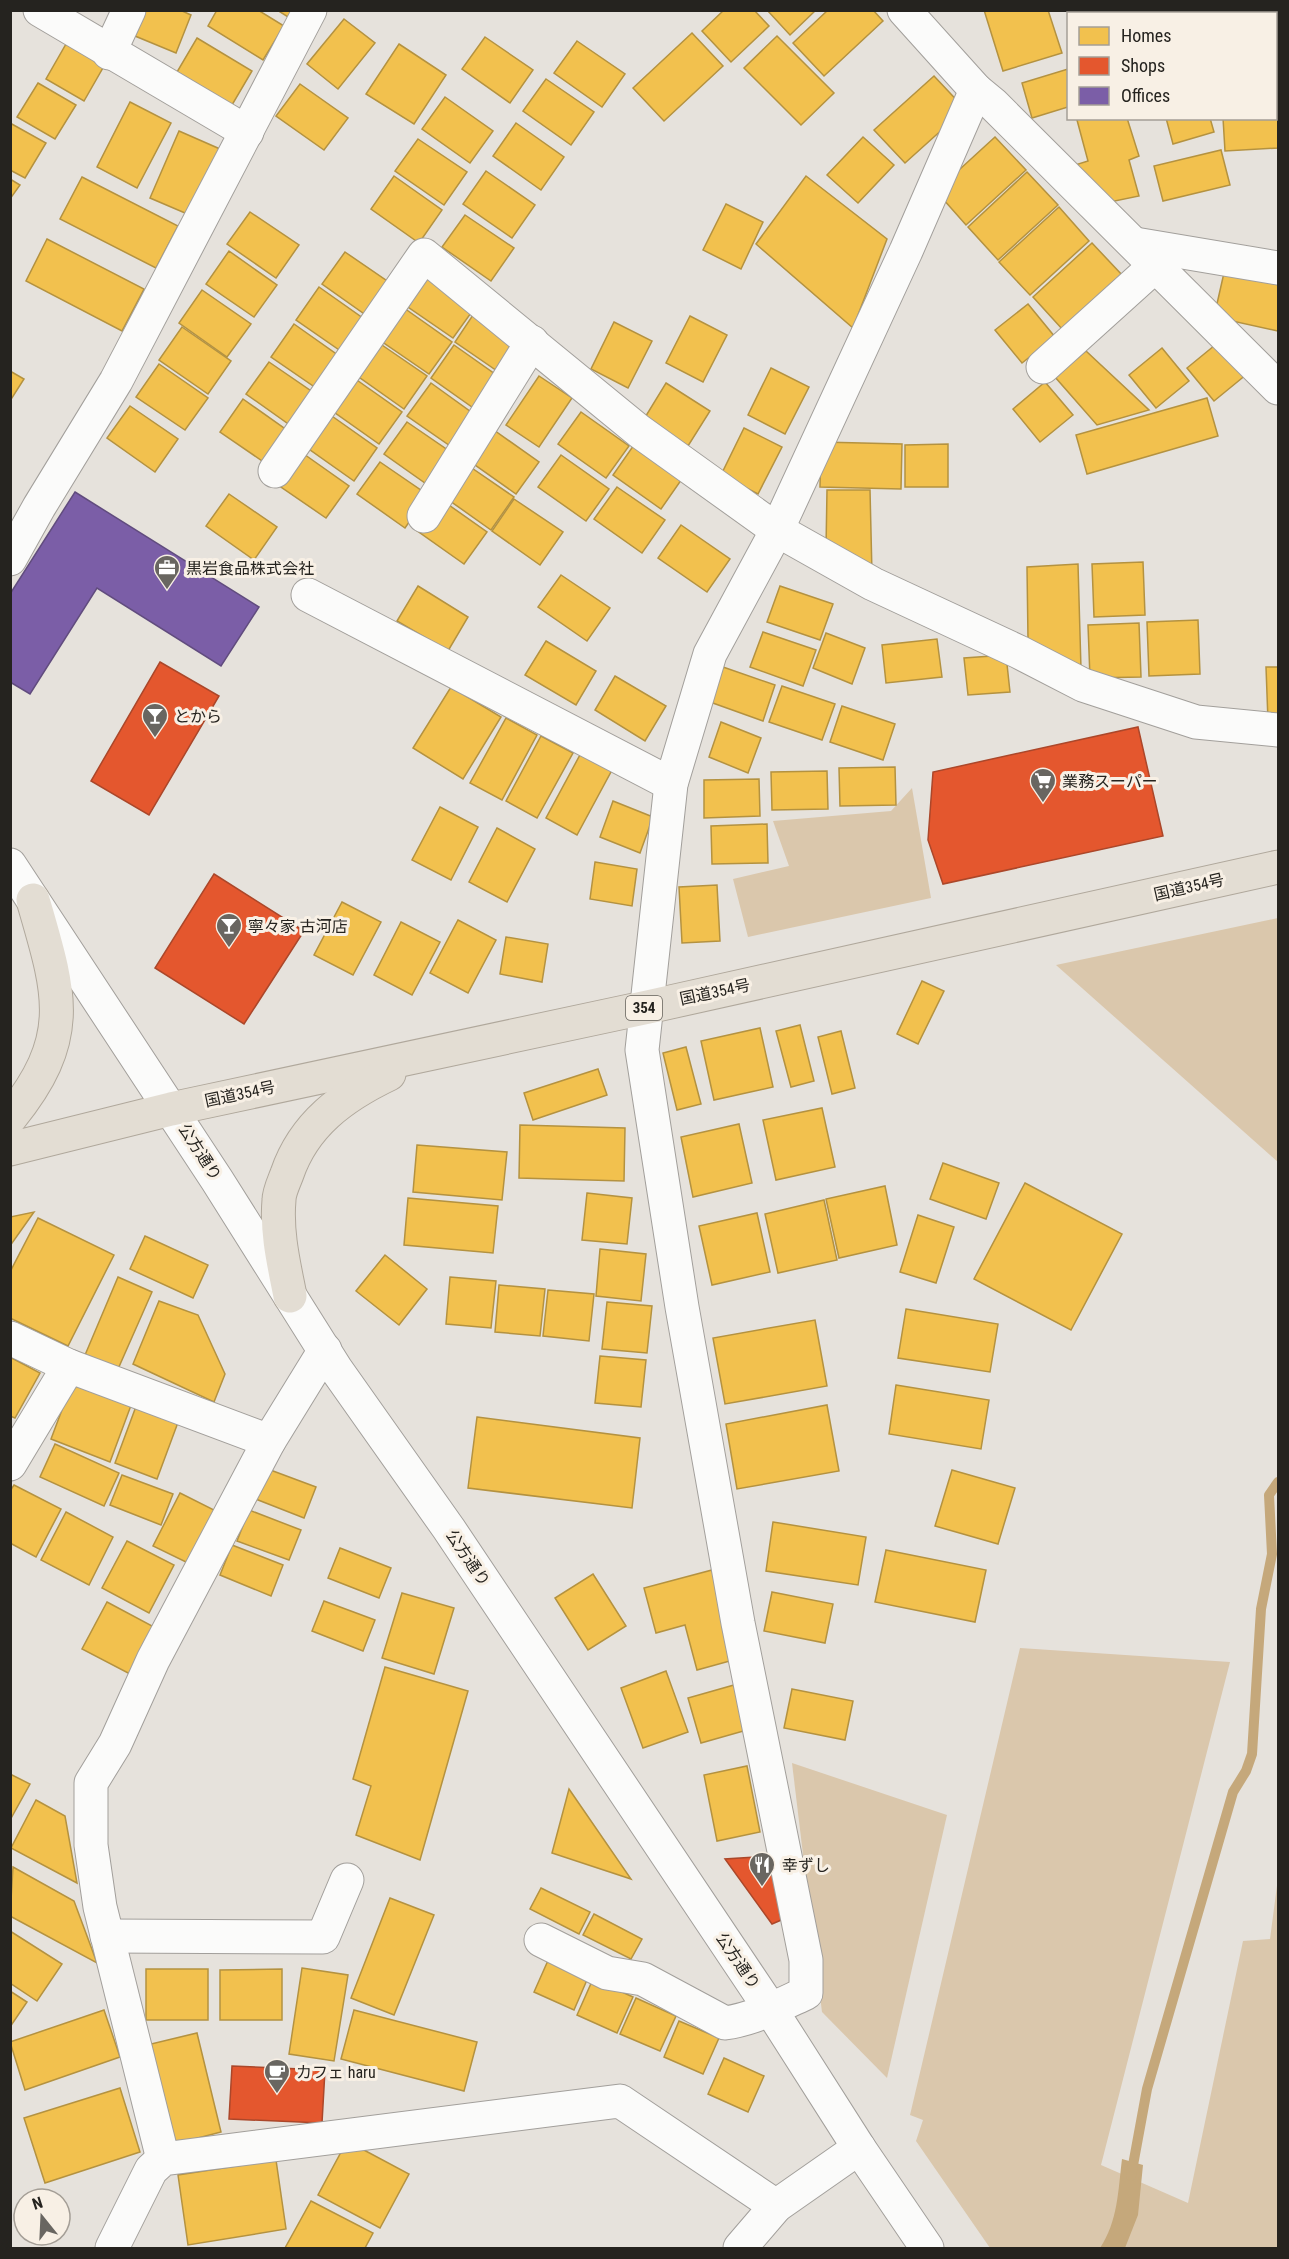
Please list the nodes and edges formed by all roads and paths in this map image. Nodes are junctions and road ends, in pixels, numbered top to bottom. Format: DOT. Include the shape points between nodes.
graph roads {
  1 [pos="40,10"];
  2 [pos="129,10"];
  3 [pos="310,10"];
  4 [pos="912,12"];
  5 [pos="109,53"];
  6 [pos="976,90"];
  7 [pos="247,132"];
  8 [pos="1145,255"];
  9 [pos="1278,268"];
  10 [pos="532,342"];
  11 [pos="1043,367"];
  12 [pos="1278,388"];
  13 [pos="275,471"];
  14 [pos="424,516"];
  15 [pos="777,530"];
  16 [pos="10,559"];
  17 [pos="308,595"];
  18 [pos="1278,730"];
  19 [pos="672,784"];
  20 [pos="10,865"];
  21 [pos="1278,867"];
  22 [pos="33,900"];
  23 [pos="648,1007"];
  24 [pos="437,1052"];
  25 [pos="171,1109"];
  26 [pos="10,1118"];
  27 [pos="10,1149"];
  28 [pos="290,1296"];
  29 [pos="10,1338"];
  30 [pos="325,1350"];
  31 [pos="69,1366"];
  32 [pos="269,1441"];
  33 [pos="10,1464"];
  34 [pos="347,1880"];
  35 [pos="107,1936"];
  36 [pos="541,1940"];
  37 [pos="771,2010"];
  38 [pos="859,2148"];
  39 [pos="163,2159"];
  40 [pos="776,2206"];
  41 [pos="112,2248"];
  42 [pos="740,2248"];
  43 [pos="927,2248"];
  1 -- 5 [label="street"];
  2 -- 5 [label="street"];
  3 -- 7 [label="street"];
  4 -- 6 [label="street"];
  5 -- 7 [label="street"];
  6 -- 8 [label="street"];
  6 -- 15 [label="street"];
  7 -- 16 [label="street" via="116,381"];
  8 -- 9 [label="street"];
  8 -- 11 [label="street"];
  8 -- 12 [label="street"];
  10 -- 13 [label="street" via="424,255"];
  10 -- 14 [label="street"];
  10 -- 15 [label="street" via="639,431"];
  15 -- 18 [label="street" via="873,584 1083,685 1196,723"];
  15 -- 19 [label="street" via="710,654"];
  17 -- 19 [label="street"];
  19 -- 23 [label="street"];
  20 -- 22 [label="street, 公方通り"];
  21 -- 23 [label="highway, 国道354号 / 354"];
  22 -- 25 [label="street, 公方通り"];
  22 -- 26 [label="highway" via="54,972 58,1015 50,1058 31,1092"];
  23 -- 24 [label="highway, 国道354号 / 354"];
  23 -- 37 [label="street" via="642,1050 682,1308 738,1623 806,1960 806,1992"];
  24 -- 25 [label="highway, 国道354号 / 354"];
  24 -- 28 [label="highway" via="357,1089 318,1119 292,1160 279,1199 279,1245"];
  25 -- 27 [label="highway, 国道354号 / 354"];
  25 -- 28 [label="street, 公方通り"];
  28 -- 30 [label="street, 公方通り"];
  29 -- 31 [label="street"];
  30 -- 32 [label="street"];
  30 -- 37 [label="street, 公方通り"];
  31 -- 32 [label="street"];
  31 -- 33 [label="street"];
  32 -- 35 [label="street" via="153,1660 115,1744 91,1783 91,1845"];
  34 -- 35 [label="street" via="323,1937"];
  35 -- 39 [label="street"];
  36 -- 37 [label="street" via="607,1973 643,1979 725,2023"];
  37 -- 38 [label="street, 公方通り"];
  38 -- 40 [label="street"];
  38 -- 43 [label="street, 公方通り"];
  39 -- 40 [label="street" via="620,2101"];
  39 -- 41 [label="street" via="151,2170"];
  40 -- 42 [label="street"];
}
